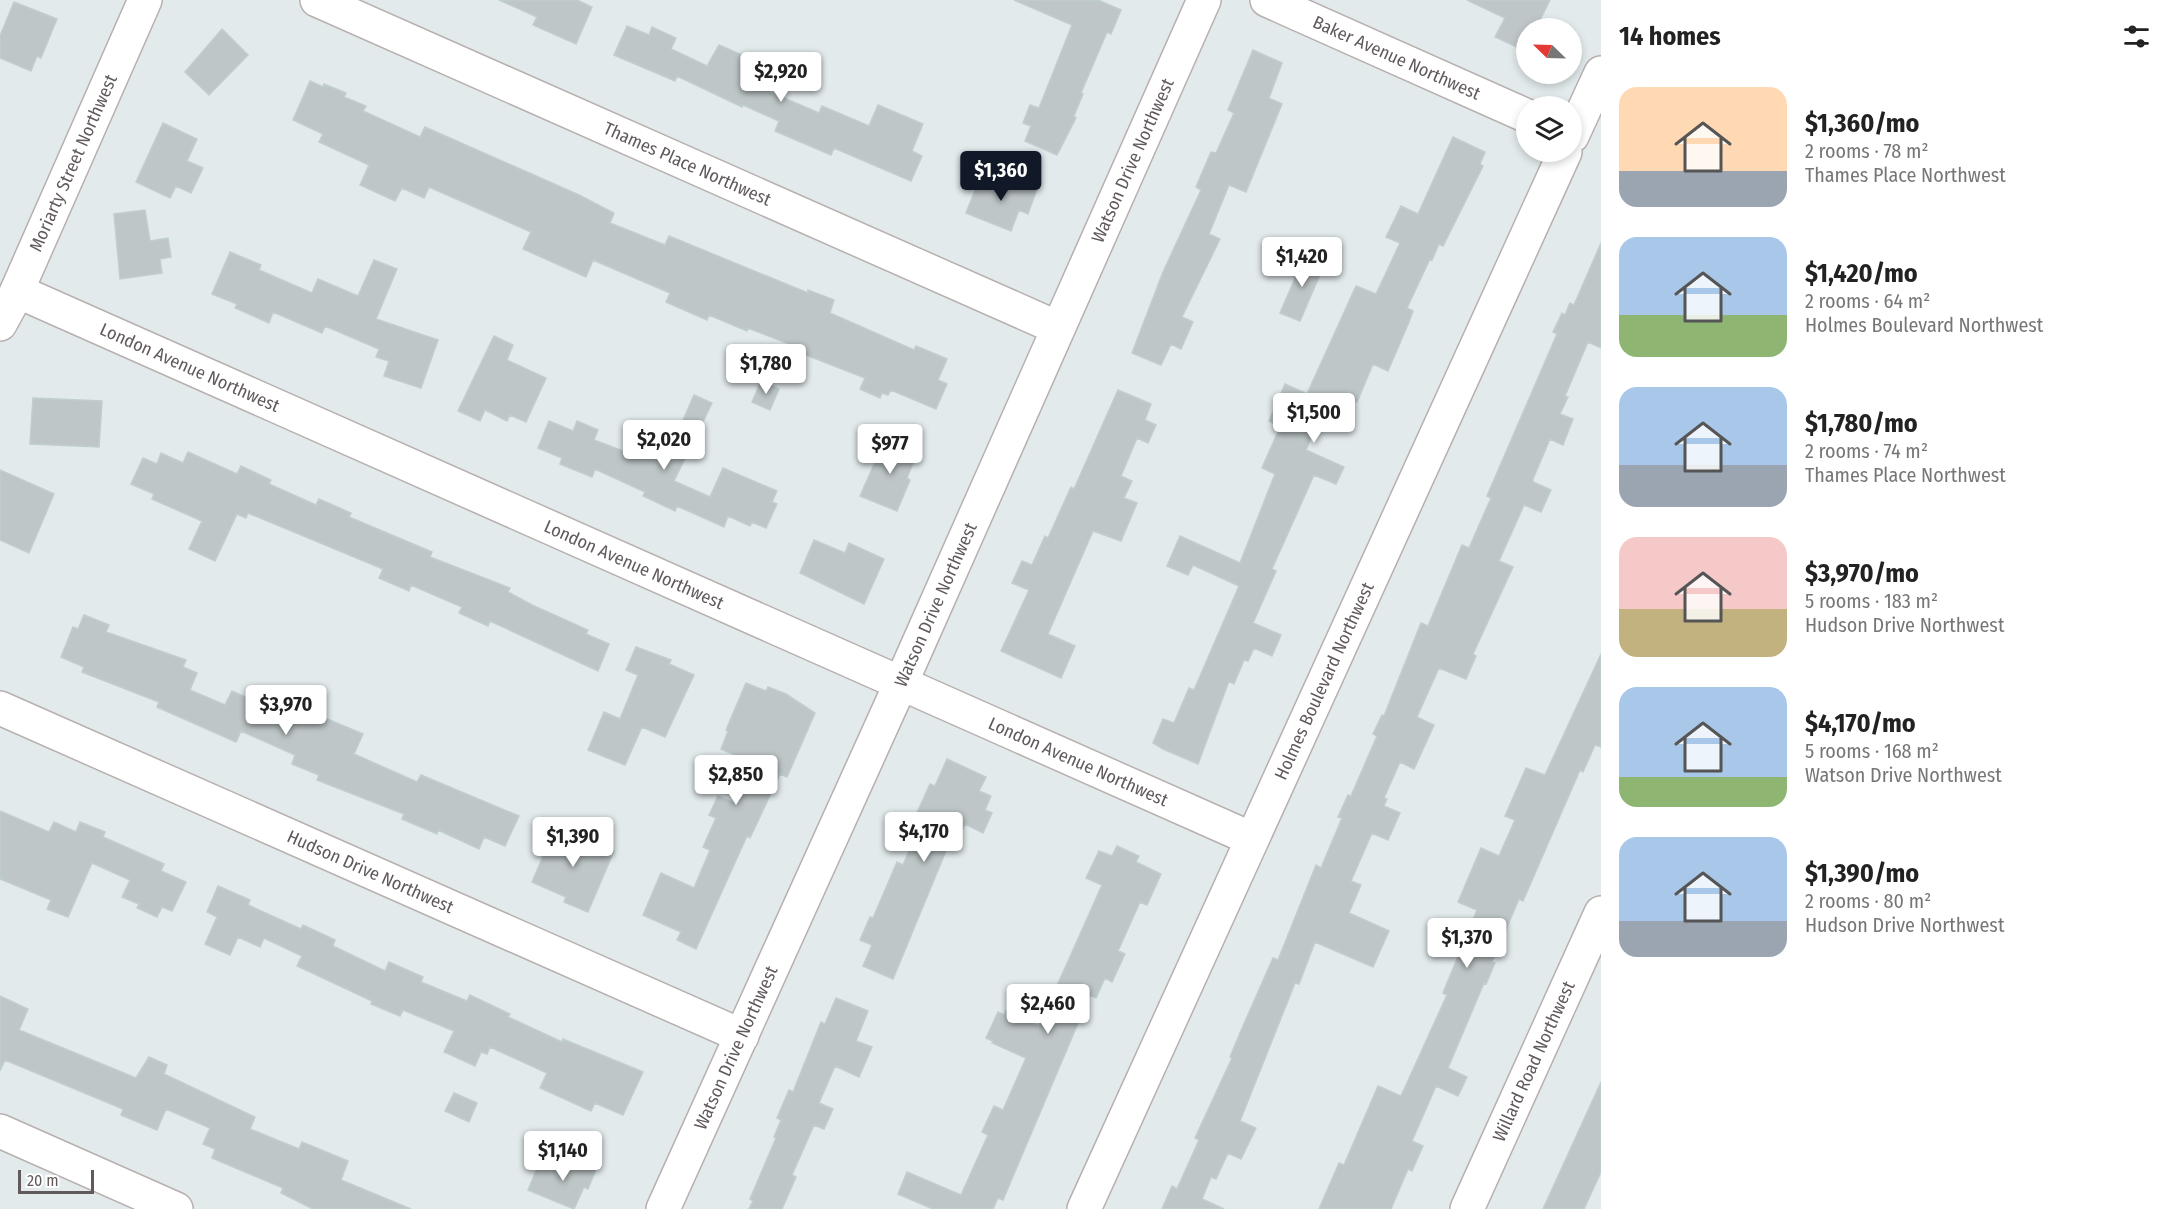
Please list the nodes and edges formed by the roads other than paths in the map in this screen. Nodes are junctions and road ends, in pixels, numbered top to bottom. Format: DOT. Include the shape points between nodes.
graph roads {
  1 [pos="145,0"];
  2 [pos="317,0"];
  3 [pos="1204,0"];
  4 [pos="1267,0"];
  5 [pos="1601,73"];
  6 [pos="1516,111"];
  7 [pos="1582,114"];
  8 [pos="1560,162"];
  9 [pos="17,291"];
  10 [pos="0,324"];
  11 [pos="1058,328"];
  12 [pos="901,683"];
  13 [pos="0,708"];
  14 [pos="1252,839"];
  15 [pos="1601,913"];
  16 [pos="741,1036"];
  17 [pos="0,1131"];
  18 [pos="176,1209"];
  19 [pos="663,1209"];
  20 [pos="1084,1209"];
  21 [pos="1467,1209"];
  1 -- 9 [label="street, Moriarty Street Northwest"];
  2 -- 11 [label="street, Thames Place Northwest"];
  3 -- 11 [label="street, Watson Drive Northwest"];
  4 -- 6 [label="street, Baker Avenue Northwest"];
  5 -- 7 [label="street"];
  8 -- 14 [label="street, Holmes Boulevard Northwest"];
  9 -- 10 [label="street, Moriarty Street Northwest"];
  9 -- 12 [label="street, London Avenue Northwest"];
  11 -- 12 [label="street, Watson Drive Northwest"];
  12 -- 14 [label="street, London Avenue Northwest"];
  12 -- 16 [label="street, Watson Drive Northwest"];
  13 -- 16 [label="street, Hudson Drive Northwest"];
  14 -- 20 [label="street, Holmes Boulevard Northwest"];
  15 -- 21 [label="street, Willard Road Northwest"];
  16 -- 19 [label="street, Watson Drive Northwest"];
  17 -- 18 [label="street"];
}
